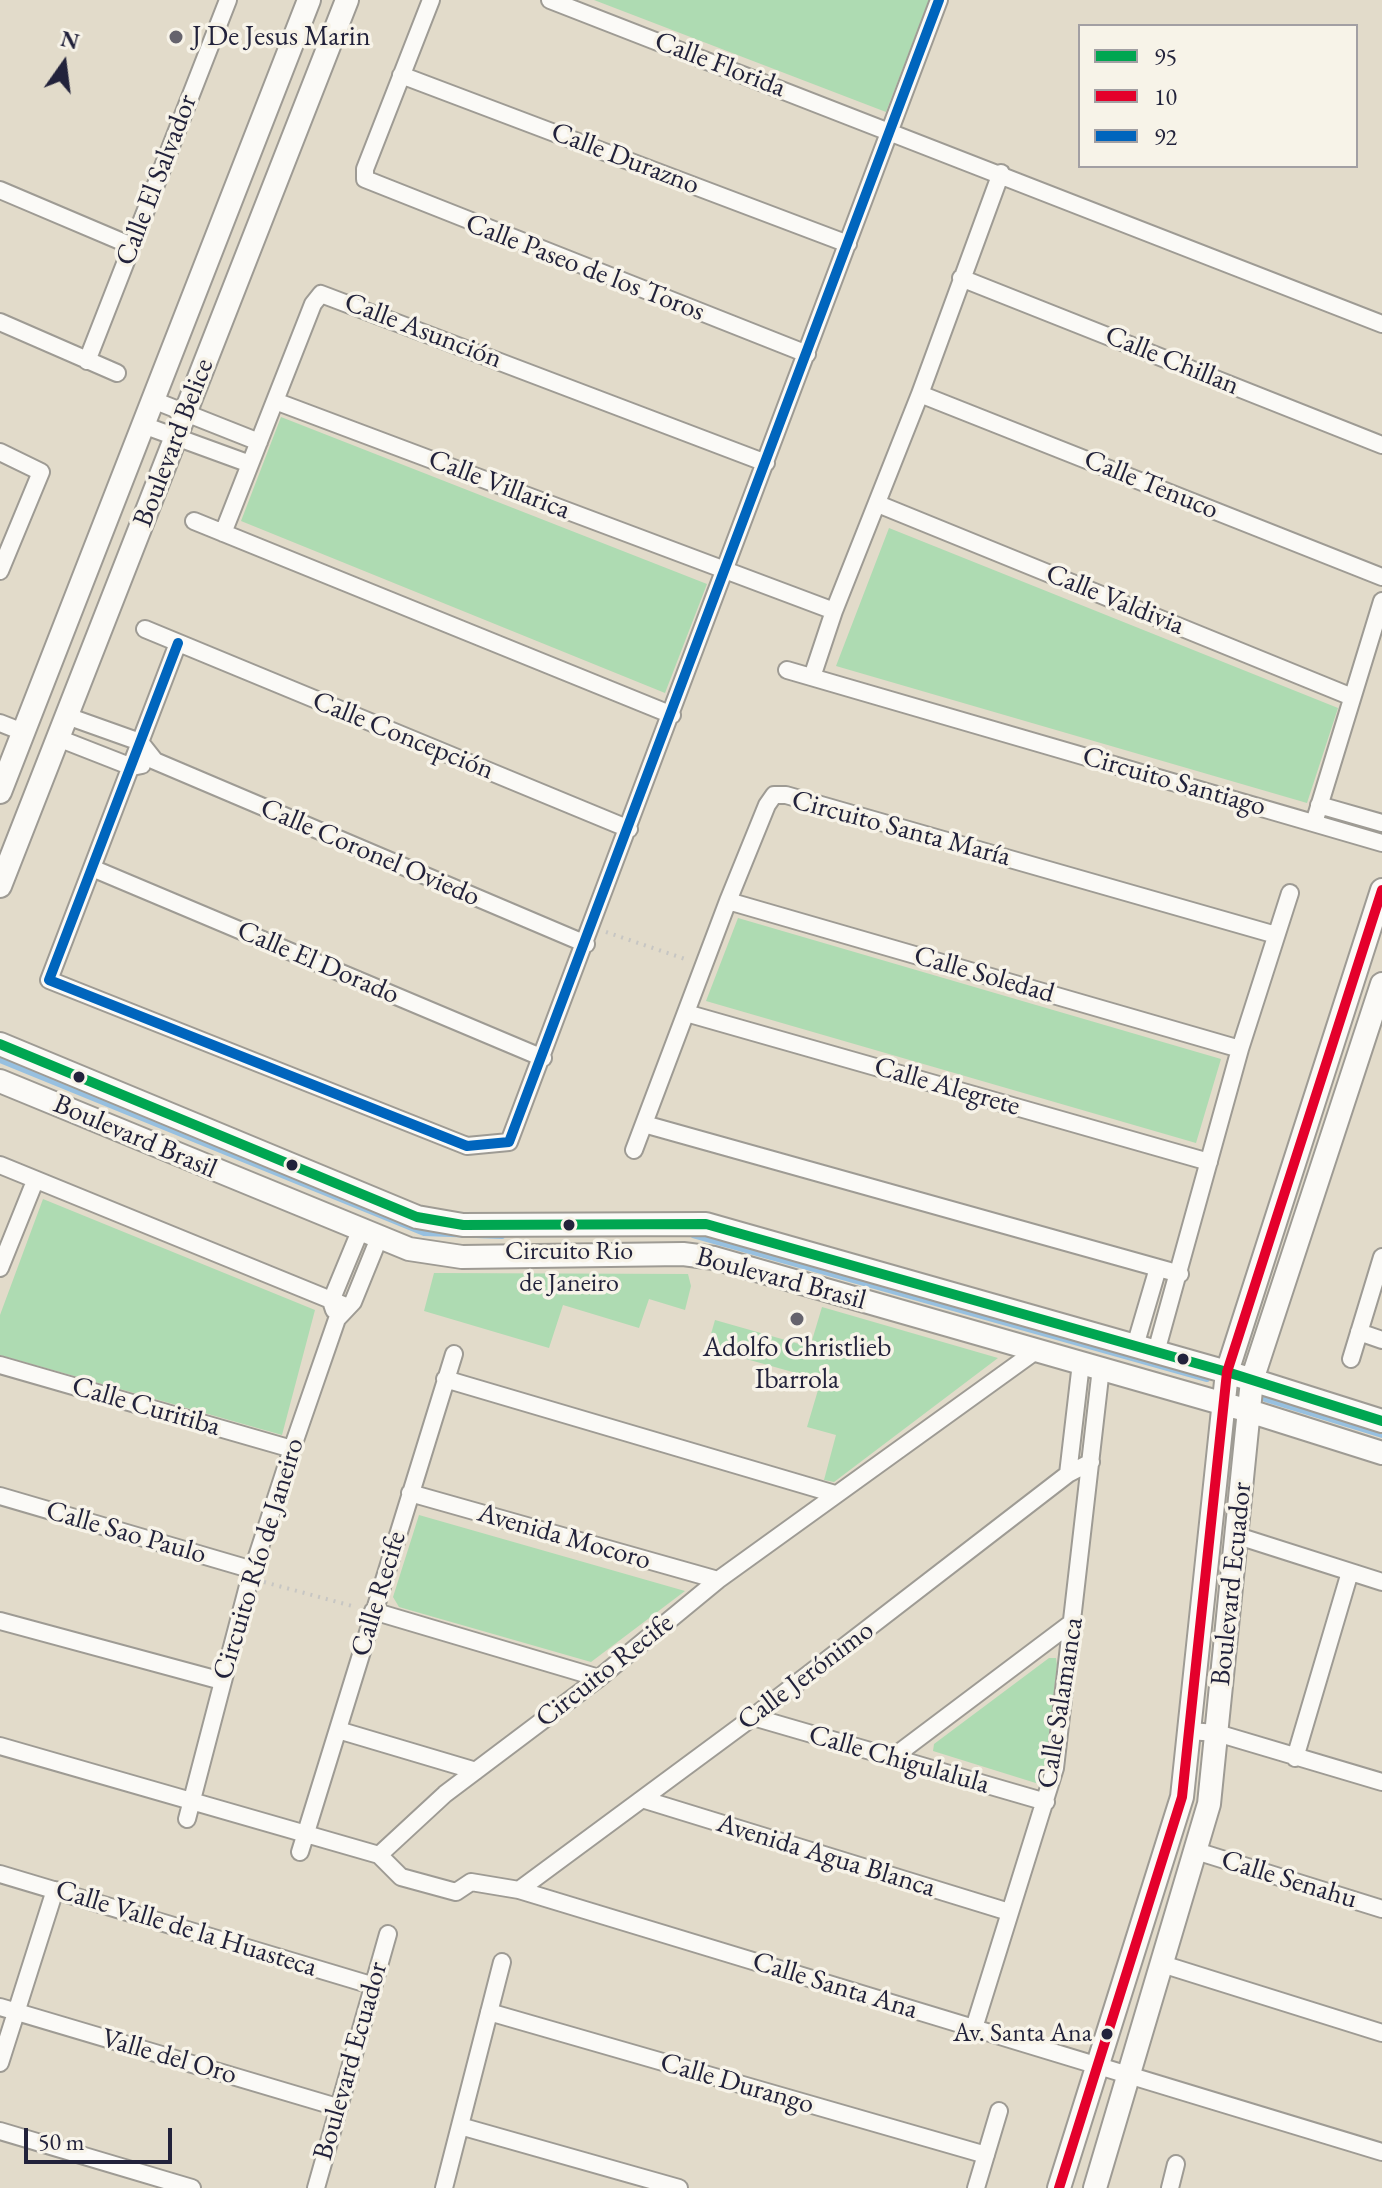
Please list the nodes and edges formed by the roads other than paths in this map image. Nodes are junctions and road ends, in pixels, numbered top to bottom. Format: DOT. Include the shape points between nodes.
graph roads {
  1 [pos="228,0"];
  2 [pos="309,0"];
  3 [pos="347,0"];
  4 [pos="431,0"];
  5 [pos="550,0"];
  6 [pos="939,0"];
  7 [pos="401,75"];
  8 [pos="890,131"];
  9 [pos="1001,173"];
  10 [pos="0,190"];
  11 [pos="848,244"];
  12 [pos="132,246"];
  13 [pos="961,278"];
  14 [pos="0,322"];
  15 [pos="1382,324"];
  16 [pos="807,354"];
  17 [pos="87,361"];
  18 [pos="117,373"];
  19 [pos="920,394"];
  20 [pos="153,400"];
  21 [pos="275,401"];
  22 [pos="185,414"];
  23 [pos="143,425"];
  24 [pos="176,436"];
  25 [pos="259,442"];
  26 [pos="1382,445"];
  27 [pos="0,452"];
  28 [pos="766,463"];
  29 [pos="250,464"];
  30 [pos="878,504"];
  31 [pos="194,521"];
  32 [pos="223,533"];
  33 [pos="723,570"];
  34 [pos="0,571"];
  35 [pos="1382,577"];
  36 [pos="1382,601"];
  37 [pos="834,611"];
  38 [pos="145,629"];
  39 [pos="178,643"];
  40 [pos="787,670"];
  41 [pos="812,677"];
  42 [pos="1352,697"];
  43 [pos="672,715"];
  44 [pos="67,716"];
  45 [pos="0,723"];
  46 [pos="23,732"];
  47 [pos="58,738"];
  48 [pos="140,742"];
  49 [pos="155,761"];
  50 [pos="132,767"];
  51 [pos="0,792"];
  52 [pos="1319,805"];
  53 [pos="1314,823"];
  54 [pos="1382,823"];
  55 [pos="629,829"];
  56 [pos="1382,843"];
  57 [pos="92,868"];
  58 [pos="0,886"];
  59 [pos="1382,890"];
  60 [pos="1290,893"];
  61 [pos="728,901"];
  62 [pos="1276,935"];
  63 [pos="586,944"];
  64 [pos="1382,984"];
  65 [pos="686,1013"];
  66 [pos="0,1027"];
  67 [pos="0,1044"];
  68 [pos="1240,1049"];
  69 [pos="543,1058"];
  70 [pos="38,1060"];
  71 [pos="0,1081"];
  72 [pos="644,1124"];
  73 [pos="634,1150"];
  74 [pos="1209,1162"];
  75 [pos="0,1165"];
  76 [pos="35,1181"];
  77 [pos="369,1234"];
  78 [pos="1382,1257"];
  79 [pos="0,1268"];
  80 [pos="1158,1268"];
  81 [pos="1180,1274"];
  82 [pos="331,1301"];
  83 [pos="342,1313"];
  84 [pos="1359,1332"];
  85 [pos="1382,1340"];
  86 [pos="1146,1349"];
  87 [pos="1037,1350"];
  88 [pos="454,1354"];
  89 [pos="1351,1359"];
  90 [pos="0,1365"];
  91 [pos="1091,1366"];
  92 [pos="1227,1372"];
  93 [pos="445,1379"];
  94 [pos="1252,1380"];
  95 [pos="1223,1404"];
  96 [pos="1249,1411"];
  97 [pos="1382,1421"];
  98 [pos="292,1449"];
  99 [pos="1382,1453"];
  100 [pos="1091,1462"];
  101 [pos="1068,1474"];
  102 [pos="410,1493"];
  103 [pos="835,1494"];
  104 [pos="0,1496"];
  105 [pos="1238,1536"];
  106 [pos="1350,1572"];
  107 [pos="251,1574"];
  108 [pos="718,1580"];
  109 [pos="1382,1582"];
  110 [pos="373,1611"];
  111 [pos="0,1621"];
  112 [pos="1074,1621"];
  113 [pos="599,1678"];
  114 [pos="222,1681"];
  115 [pos="753,1717"];
  116 [pos="338,1730"];
  117 [pos="1189,1731"];
  118 [pos="1217,1733"];
  119 [pos="0,1746"];
  120 [pos="892,1758"];
  121 [pos="1295,1758"];
  122 [pos="476,1771"];
  123 [pos="1382,1782"];
  124 [pos="642,1799"];
  125 [pos="1046,1802"];
  126 [pos="189,1810"];
  127 [pos="306,1834"];
  128 [pos="1196,1851"];
  129 [pos="300,1852"];
  130 [pos="379,1855"];
  131 [pos="0,1874"];
  132 [pos="55,1890"];
  133 [pos="519,1890"];
  134 [pos="1382,1909"];
  135 [pos="1009,1912"];
  136 [pos="388,1934"];
  137 [pos="502,1962"];
  138 [pos="1162,1964"];
  139 [pos="371,1985"];
  140 [pos="8,2010"];
  141 [pos="489,2012"];
  142 [pos="974,2028"];
  143 [pos="1382,2033"];
  144 [pos="0,2063"];
  145 [pos="1096,2066"];
  146 [pos="1128,2076"];
  147 [pos="337,2107"];
  148 [pos="999,2111"];
  149 [pos="460,2126"];
  150 [pos="0,2131"];
  151 [pos="1382,2152"];
  152 [pos="986,2155"];
  153 [pos="1176,2164"];
  154 [pos="192,2188"];
  155 [pos="316,2188"];
  156 [pos="444,2188"];
  157 [pos="679,2188"];
  158 [pos="976,2188"];
  159 [pos="1059,2188"];
  160 [pos="1095,2188"];
  161 [pos="1170,2188"];
  1 -- 12 [label="street, Calle El Salvador"];
  2 -- 20 [label="street, Boulevard Belice"];
  3 -- 22 [label="street, Boulevard Belice"];
  4 -- 7 [label="street"];
  5 -- 8 [label="street, Calle Florida"];
  6 -- 8 [label="street"];
  7 -- 11 [label="street, Calle Durazno"];
  7 -- 16 [label="street, Calle Paseo de los Toros" via="365,179"];
  8 -- 9 [label="street"];
  8 -- 11 [label="street"];
  9 -- 13 [label="street"];
  9 -- 15 [label="street"];
  10 -- 12 [label="street"];
  11 -- 16 [label="street"];
  12 -- 17 [label="street, Calle El Salvador"];
  13 -- 19 [label="street"];
  13 -- 26 [label="street, Calle Chillan"];
  14 -- 17 [label="street"];
  16 -- 28 [label="street"];
  17 -- 18 [label="street"];
  19 -- 30 [label="street"];
  19 -- 35 [label="street, Calle Tenuco"];
  20 -- 22 [label="street"];
  20 -- 23 [label="street, Boulevard Belice"];
  21 -- 25 [label="street, Calle Asunción"];
  21 -- 28 [label="street, Calle Asunción" via="321,294"];
  21 -- 33 [label="street, Calle Villarica"];
  22 -- 24 [label="street, Boulevard Belice"];
  22 -- 25 [label="street"];
  23 -- 24 [label="street"];
  23 -- 46 [label="street, Boulevard Belice"];
  24 -- 29 [label="street"];
  24 -- 44 [label="street, Boulevard Belice"];
  25 -- 29 [label="street, Calle Asunción"];
  27 -- 34 [label="street" via="41,472"];
  28 -- 33 [label="street"];
  29 -- 32 [label="street, Calle Asunción"];
  30 -- 37 [label="street"];
  30 -- 42 [label="street, Calle Valdivia"];
  31 -- 32 [label="street"];
  32 -- 43 [label="street"];
  33 -- 37 [label="street, Calle Villarica"];
  33 -- 43 [label="street"];
  36 -- 42 [label="street"];
  37 -- 41 [label="street"];
  38 -- 39 [label="street, Calle Concepción"];
  39 -- 48 [label="street"];
  39 -- 55 [label="street, Calle Concepción"];
  40 -- 41 [label="street, Circuito Santiago"];
  41 -- 53 [label="street, Circuito Santiago"];
  42 -- 52 [label="street"];
  43 -- 55 [label="street"];
  44 -- 47 [label="street, Boulevard Belice"];
  44 -- 48 [label="street"];
  45 -- 46 [label="street"];
  46 -- 51 [label="street, Boulevard Belice"];
  47 -- 50 [label="street"];
  47 -- 58 [label="street, Boulevard Belice"];
  48 -- 49 [label="street, Calle Coronel Oviedo"];
  48 -- 50 [label="street"];
  49 -- 50 [label="street"];
  49 -- 63 [label="street, Calle Coronel Oviedo"];
  50 -- 57 [label="street"];
  52 -- 53 [label="street"];
  52 -- 54 [label="street"];
  53 -- 56 [label="street, Circuito Santiago"];
  55 -- 63 [label="street"];
  57 -- 69 [label="street, Calle El Dorado"];
  57 -- 69 [label="street" via="49,980 467,1146 509,1142"];
  59 -- 92 [label="street, Boulevard Ecuador"];
  60 -- 62 [label="street"];
  61 -- 62 [label="street, Circuito Santa María" via="767,805 774,795 786,795"];
  61 -- 65 [label="street, Circuito Santa María"];
  61 -- 68 [label="street, Calle Soledad"];
  62 -- 68 [label="street"];
  63 -- 69 [label="street"];
  64 -- 94 [label="street, Boulevard Ecuador"];
  65 -- 72 [label="street, Circuito Santa María"];
  65 -- 74 [label="street, Calle Alegrete"];
  66 -- 70 [label="street"];
  67 -- 70 [label="street, Boulevard Brasil"];
  68 -- 74 [label="street"];
  70 -- 86 [label="street, Boulevard Brasil" via="417,1217 463,1225 706,1224"];
  71 -- 77 [label="street, Boulevard Brasil"];
  72 -- 73 [label="street, Circuito Santa María"];
  72 -- 80 [label="street"];
  74 -- 81 [label="street"];
  75 -- 76 [label="street"];
  76 -- 79 [label="street"];
  76 -- 82 [label="street"];
  77 -- 82 [label="street"];
  77 -- 83 [label="street, Circuito Río de Janeiro"];
  77 -- 87 [label="street, Boulevard Brasil" via="437,1256 697,1255"];
  78 -- 84 [label="street"];
  80 -- 81 [label="street"];
  80 -- 86 [label="street"];
  81 -- 86 [label="street"];
  82 -- 83 [label="street"];
  83 -- 98 [label="street, Circuito Río de Janeiro"];
  84 -- 85 [label="street"];
  84 -- 89 [label="street"];
  86 -- 92 [label="street, Boulevard Brasil"];
  87 -- 91 [label="street, Boulevard Brasil"];
  87 -- 103 [label="street, Circuito Recife"];
  88 -- 93 [label="street, Calle Recife"];
  90 -- 98 [label="street, Calle Curitiba"];
  91 -- 95 [label="street, Boulevard Brasil"];
  91 -- 100 [label="street, Calle Salamanca"];
  91 -- 101 [label="street"];
  92 -- 94 [label="street, Boulevard Brasil"];
  92 -- 95 [label="street, Boulevard Ecuador"];
  93 -- 102 [label="street, Calle Recife"];
  93 -- 103 [label="street"];
  94 -- 96 [label="street, Boulevard Ecuador"];
  94 -- 97 [label="street, Boulevard Brasil"];
  95 -- 96 [label="street, Boulevard Brasil"];
  95 -- 117 [label="street, Boulevard Ecuador"];
  96 -- 99 [label="street, Boulevard Brasil"];
  96 -- 105 [label="street, Boulevard Ecuador"];
  98 -- 107 [label="street, Circuito Río de Janeiro"];
  100 -- 101 [label="street, Calle Jerónimo"];
  100 -- 112 [label="street, Calle Salamanca"];
  101 -- 115 [label="street, Calle Jerónimo"];
  102 -- 108 [label="street, Avenida Mocoro"];
  102 -- 110 [label="street, Calle Recife"];
  103 -- 108 [label="street, Circuito Recife"];
  104 -- 107 [label="street, Calle Sao Paulo"];
  105 -- 106 [label="street"];
  105 -- 118 [label="street, Boulevard Ecuador"];
  106 -- 109 [label="street"];
  106 -- 121 [label="street"];
  107 -- 114 [label="street, Circuito Río de Janeiro"];
  108 -- 113 [label="street, Circuito Recife"];
  110 -- 113 [label="street"];
  110 -- 116 [label="street, Calle Recife"];
  111 -- 114 [label="street"];
  112 -- 120 [label="street"];
  112 -- 125 [label="street, Calle Salamanca"];
  113 -- 122 [label="street, Circuito Recife"];
  114 -- 126 [label="street, Circuito Río de Janeiro"];
  115 -- 120 [label="street, Calle Chigulalula"];
  115 -- 124 [label="street, Calle Jerónimo"];
  116 -- 122 [label="street"];
  116 -- 127 [label="street, Calle Recife"];
  117 -- 118 [label="street"];
  117 -- 145 [label="street, Boulevard Ecuador" via="1182,1797"];
  118 -- 121 [label="street"];
  118 -- 128 [label="street, Boulevard Ecuador" via="1209,1804"];
  119 -- 126 [label="street"];
  120 -- 125 [label="street, Calle Chigulalula"];
  121 -- 123 [label="street"];
  122 -- 130 [label="street, Circuito Recife"];
  124 -- 133 [label="street, Calle Jerónimo"];
  124 -- 135 [label="street, Avenida Agua Blanca"];
  125 -- 135 [label="street, Calle Salamanca"];
  126 -- 127 [label="street"];
  127 -- 129 [label="street, Calle Recife"];
  127 -- 130 [label="street"];
  128 -- 134 [label="street, Calle Senahu"];
  128 -- 138 [label="street, Boulevard Ecuador"];
  130 -- 133 [label="street, Calle Santa Ana" via="401,1877 456,1892 471,1882"];
  131 -- 132 [label="street, Calle Valle de la Huasteca"];
  132 -- 139 [label="street, Calle Valle de la Huasteca"];
  132 -- 140 [label="street"];
  133 -- 142 [label="street, Calle Santa Ana"];
  135 -- 142 [label="street, Calle Salamanca"];
  136 -- 139 [label="street, Boulevard Ecuador"];
  137 -- 141 [label="street"];
  138 -- 143 [label="street"];
  138 -- 146 [label="street, Boulevard Ecuador"];
  139 -- 147 [label="street, Boulevard Ecuador"];
  140 -- 144 [label="street"];
  140 -- 147 [label="street, Valle del Oro"];
  141 -- 149 [label="street"];
  141 -- 152 [label="street, Calle Durango"];
  142 -- 145 [label="street, Calle Santa Ana"];
  145 -- 146 [label="street, Calle Santa Ana"];
  145 -- 159 [label="street, Boulevard Ecuador"];
  146 -- 151 [label="street, Calle Santa Ana"];
  146 -- 160 [label="street, Boulevard Ecuador"];
  147 -- 155 [label="street, Boulevard Ecuador"];
  148 -- 152 [label="street"];
  149 -- 156 [label="street"];
  149 -- 157 [label="street"];
  150 -- 154 [label="street"];
  152 -- 158 [label="street"];
  153 -- 161 [label="street"];
}
